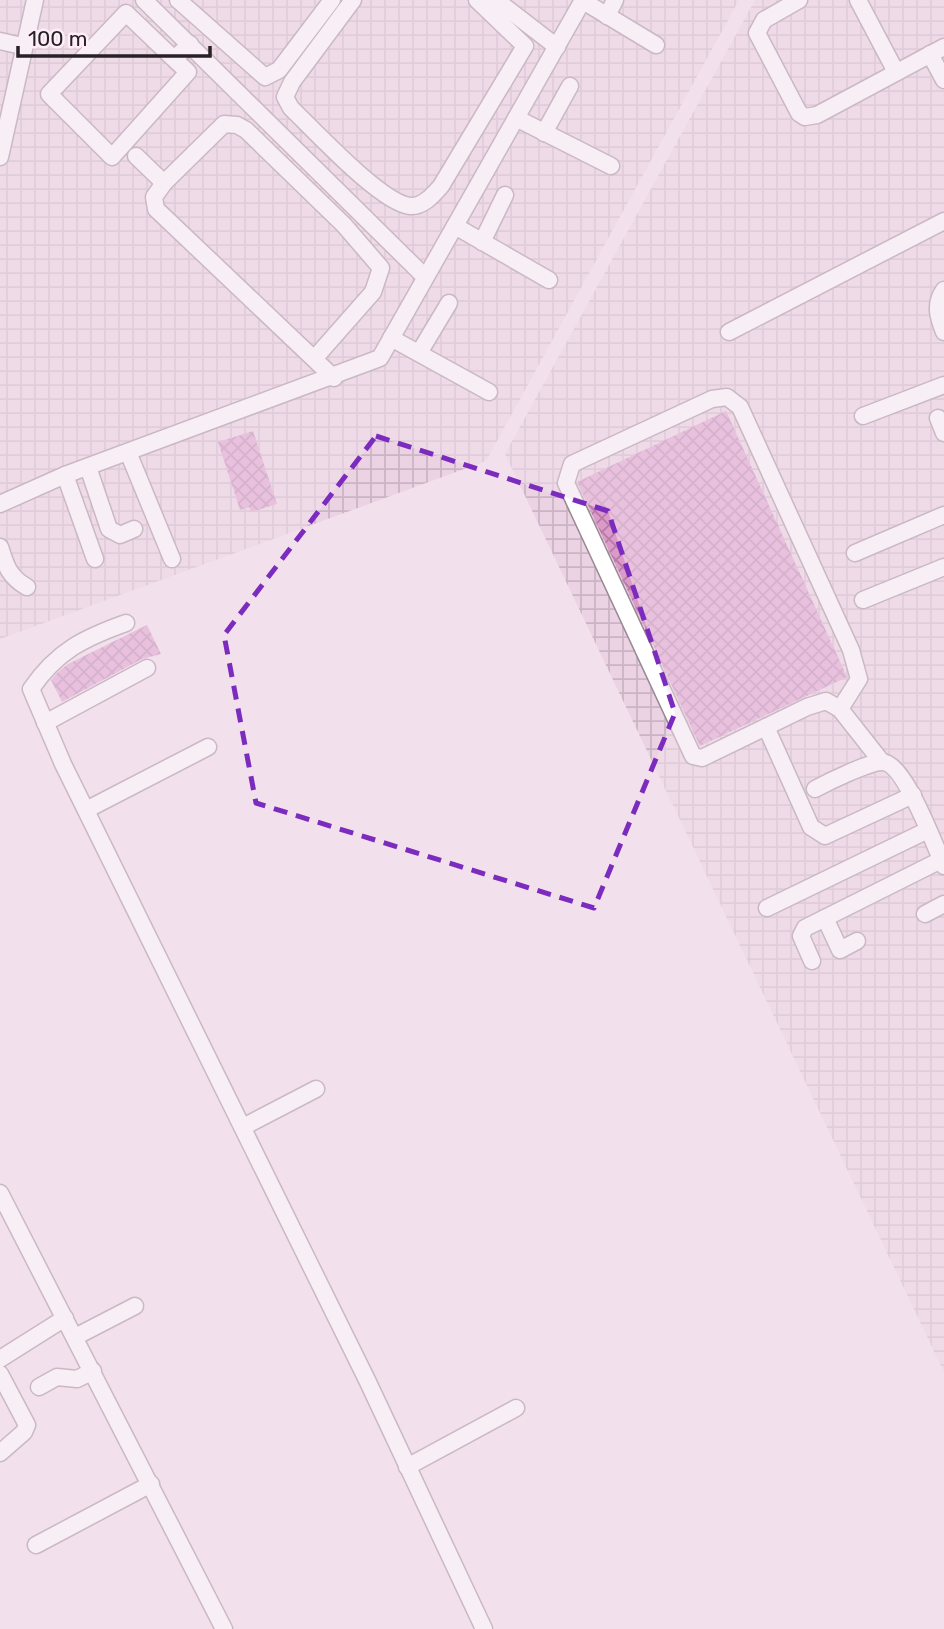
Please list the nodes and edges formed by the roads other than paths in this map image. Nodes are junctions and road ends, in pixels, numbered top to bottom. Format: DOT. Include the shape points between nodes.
graph roads {
  1 [pos="35,0"];
  2 [pos="144,0"];
  3 [pos="178,0"];
  4 [pos="332,0"];
  5 [pos="353,0"];
  6 [pos="477,0"];
  7 [pos="496,0"];
  8 [pos="615,0"];
  9 [pos="799,0"];
  10 [pos="858,0"];
  11 [pos="583,1"];
  12 [pos="607,16"];
  13 [pos="0,41"];
  14 [pos="190,44"];
  15 [pos="656,45"];
  16 [pos="22,46"];
  17 [pos="525,46"];
  18 [pos="937,50"];
  19 [pos="553,53"];
  20 [pos="174,59"];
  21 [pos="896,72"];
  22 [pos="944,80"];
  23 [pos="570,86"];
  24 [pos="516,118"];
  25 [pos="544,133"];
  26 [pos="136,156"];
  27 [pos="0,157"];
  28 [pos="611,166"];
  29 [pos="164,183"];
  30 [pos="505,195"];
  31 [pos="944,221"];
  32 [pos="455,226"];
  33 [pos="482,242"];
  34 [pos="425,277"];
  35 [pos="549,280"];
  36 [pos="944,290"];
  37 [pos="449,303"];
  38 [pos="729,332"];
  39 [pos="944,332"];
  40 [pos="391,338"];
  41 [pos="419,353"];
  42 [pos="314,359"];
  43 [pos="334,378"];
  44 [pos="944,385"];
  45 [pos="489,392"];
  46 [pos="863,416"];
  47 [pos="128,452"];
  48 [pos="88,467"];
  49 [pos="65,475"];
  50 [pos="0,503"];
  51 [pos="944,515"];
  52 [pos="134,528"];
  53 [pos="0,547"];
  54 [pos="855,553"];
  55 [pos="94,559"];
  56 [pos="172,559"];
  57 [pos="944,567"];
  58 [pos="27,587"];
  59 [pos="863,600"];
  60 [pos="125,623"];
  61 [pos="147,668"];
  62 [pos="840,709"];
  63 [pos="45,723"];
  64 [pos="766,727"];
  65 [pos="208,747"];
  66 [pos="881,761"];
  67 [pos="815,789"];
  68 [pos="913,795"];
  69 [pos="86,810"];
  70 [pos="928,830"];
  71 [pos="943,863"];
  72 [pos="944,904"];
  73 [pos="767,908"];
  74 [pos="925,914"];
  75 [pos="825,918"];
  76 [pos="857,941"];
  77 [pos="812,961"];
  78 [pos="316,1089"];
  79 [pos="243,1127"];
  80 [pos="0,1193"];
  81 [pos="135,1307"];
  82 [pos="65,1318"];
  83 [pos="75,1337"];
  84 [pos="0,1359"];
  85 [pos="93,1371"];
  86 [pos="1,1377"];
  87 [pos="39,1387"];
  88 [pos="516,1408"];
  89 [pos="0,1453"];
  90 [pos="407,1467"];
  91 [pos="151,1484"];
  92 [pos="36,1545"];
  93 [pos="224,1629"];
  94 [pos="485,1629"];
  1 -- 16 [label="street"];
  2 -- 14 [label="street"];
  3 -- 4 [label="street" via="265,77 279,70"];
  5 -- 17 [label="street" via="285,97 369,182 412,206 429,200 441,186"];
  6 -- 17 [label="street"];
  7 -- 19 [label="street"];
  8 -- 12 [label="street"];
  9 -- 21 [label="street" via="764,20 757,33 799,113 811,117"];
  10 -- 21 [label="street"];
  11 -- 12 [label="street"];
  11 -- 19 [label="street"];
  12 -- 15 [label="street"];
  13 -- 16 [label="street"];
  14 -- 20 [label="street"];
  14 -- 34 [label="street"];
  16 -- 27 [label="street"];
  17 -- 19 [label="street"];
  18 -- 21 [label="street"];
  18 -- 22 [label="street"];
  19 -- 24 [label="street"];
  20 -- 20 [label="street" via="126,13 49,94 112,157 188,72"];
  23 -- 25 [label="street"];
  24 -- 25 [label="street"];
  24 -- 32 [label="street"];
  25 -- 28 [label="street"];
  26 -- 29 [label="street"];
  29 -- 42 [label="street" via="154,197 156,209"];
  29 -- 42 [label="street" via="224,124 237,125 376,259 381,276 373,292"];
  30 -- 33 [label="street"];
  31 -- 38 [label="street"];
  32 -- 33 [label="street"];
  32 -- 34 [label="street"];
  33 -- 35 [label="street"];
  34 -- 40 [label="street"];
  36 -- 39 [label="street" via="938,317"];
  37 -- 41 [label="street"];
  40 -- 41 [label="street"];
  40 -- 43 [label="street" via="380,358"];
  41 -- 45 [label="street"];
  42 -- 43 [label="street"];
  43 -- 47 [label="street"];
  44 -- 46 [label="street"];
  47 -- 48 [label="street"];
  47 -- 56 [label="street"];
  48 -- 49 [label="street"];
  48 -- 52 [label="street" via="109,528 120,535"];
  49 -- 50 [label="street"];
  49 -- 55 [label="street"];
  51 -- 54 [label="street"];
  53 -- 58 [label="street" via="7,570"];
  57 -- 59 [label="street"];
  60 -- 63 [label="street" via="85,637 47,666 31,689"];
  61 -- 63 [label="street"];
  62 -- 64 [label="street" via="826,701"];
  62 -- 64 [label="street" via="859,679 851,650 740,407 727,397 712,399 572,464 566,483 693,756 702,758"];
  62 -- 66 [label="street"];
  63 -- 69 [label="street"];
  64 -- 68 [label="street" via="811,827 820,835"];
  65 -- 69 [label="street"];
  66 -- 67 [label="street"];
  66 -- 68 [label="street" via="892,765"];
  68 -- 70 [label="street"];
  69 -- 79 [label="street"];
  70 -- 71 [label="street"];
  70 -- 73 [label="street"];
  71 -- 75 [label="street"];
  72 -- 74 [label="street"];
  75 -- 76 [label="street" via="839,950"];
  75 -- 77 [label="street" via="804,928 802,936"];
  78 -- 79 [label="street"];
  79 -- 90 [label="street"];
  80 -- 82 [label="street"];
  81 -- 83 [label="street"];
  82 -- 83 [label="street"];
  82 -- 84 [label="street"];
  83 -- 85 [label="street"];
  85 -- 87 [label="street" via="77,1379 57,1377"];
  85 -- 91 [label="street"];
  86 -- 89 [label="street" via="27,1424"];
  88 -- 90 [label="street"];
  90 -- 94 [label="street"];
  91 -- 92 [label="street"];
  91 -- 93 [label="street"];
}
